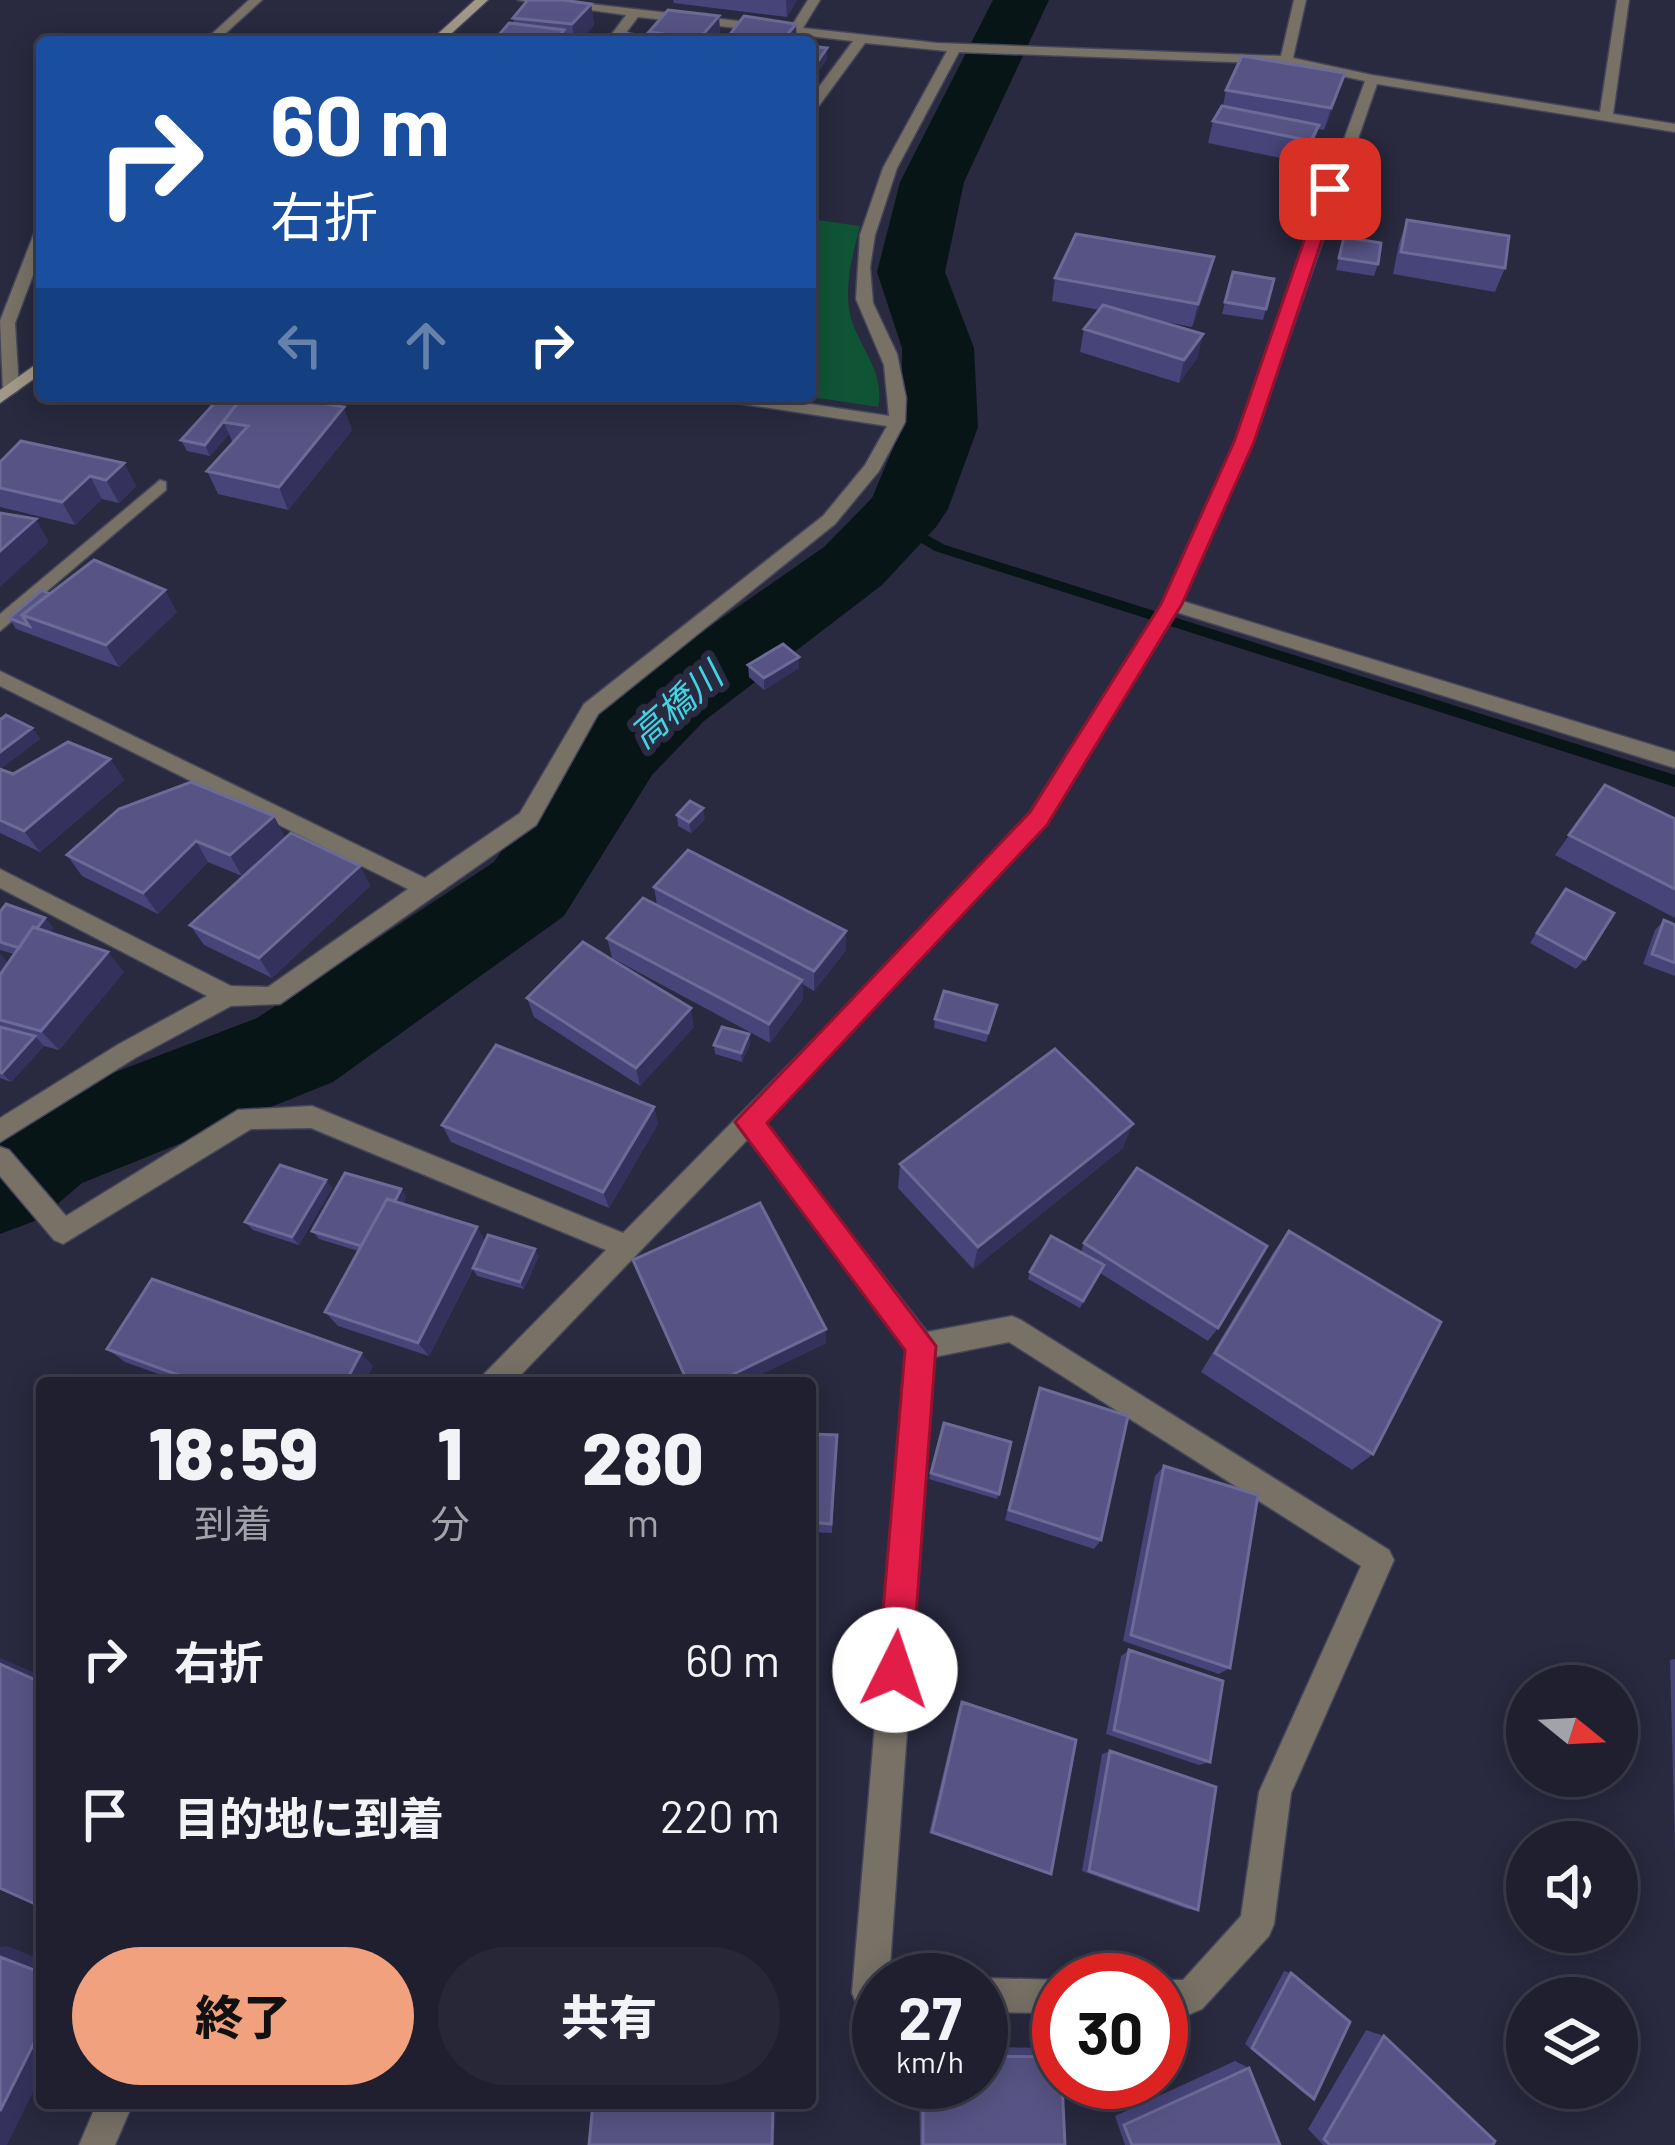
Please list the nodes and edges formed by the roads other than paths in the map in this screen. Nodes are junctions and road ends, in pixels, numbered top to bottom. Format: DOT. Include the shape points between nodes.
graph roads {
  1 [pos="256,0"];
  2 [pos="482,0"];
  3 [pos="524,0"];
  4 [pos="814,0"];
  5 [pos="1300,0"];
  6 [pos="1623,0"];
  7 [pos="634,14"];
  8 [pos="794,32"];
  9 [pos="216,36"];
  10 [pos="442,36"];
  11 [pos="617,36"];
  12 [pos="860,40"];
  13 [pos="955,48"];
  14 [pos="1286,60"];
  15 [pos="1372,80"];
  16 [pos="816,101"];
  17 [pos="1606,117"];
  18 [pos="1675,128"];
  19 [pos="36,246"];
  20 [pos="36,370"];
  21 [pos="5,394"];
  22 [pos="764,402"];
  23 [pos="897,422"];
  24 [pos="160,486"];
  25 [pos="1172,604"];
  26 [pos="0,623"];
  27 [pos="0,678"];
  28 [pos="1675,760"];
  29 [pos="0,878"];
  30 [pos="426,888"];
  31 [pos="228,996"];
  32 [pos="749,1122"];
  33 [pos="0,1131"];
  34 [pos="0,1158"];
  35 [pos="627,1247"];
  36 [pos="921,1346"];
  37 [pos="500,1377"];
  38 [pos="872,1953"];
  39 [pos="1188,1997"];
  40 [pos="112,2109"];
  41 [pos="97,2145"];
  1 -- 9 [label="street"];
  2 -- 10 [label="main road"];
  3 -- 7 [label="street"];
  4 -- 8 [label="street"];
  5 -- 14 [label="street"];
  6 -- 17 [label="street"];
  7 -- 8 [label="street"];
  7 -- 11 [label="street"];
  8 -- 12 [label="street"];
  12 -- 13 [label="street"];
  12 -- 16 [label="street"];
  13 -- 14 [label="street"];
  13 -- 23 [label="street" via="909,123 866,250 863,301 900,392"];
  14 -- 15 [label="street"];
  15 -- 17 [label="street"];
  15 -- 25 [label="street" via="1244,442"];
  17 -- 18 [label="street"];
  19 -- 21 [label="street" via="8,323"];
  20 -- 21 [label="main road"];
  22 -- 23 [label="street"];
  23 -- 30 [label="street" via="830,520 591,709 528,819"];
  24 -- 26 [label="street"];
  25 -- 28 [label="street"];
  25 -- 32 [label="street" via="1038,818"];
  27 -- 30 [label="street"];
  29 -- 31 [label="street"];
  30 -- 31 [label="street" via="272,997"];
  31 -- 33 [label="street"];
  32 -- 35 [label="street"];
  32 -- 36 [label="street"];
  34 -- 35 [label="street" via="63,1232 247,1118 312,1117"];
  35 -- 37 [label="street"];
  36 -- 38 [label="street"];
  36 -- 39 [label="street" via="1012,1329 1379,1560 1275,1792 1257,1924"];
  40 -- 41 [label="street"];
}
